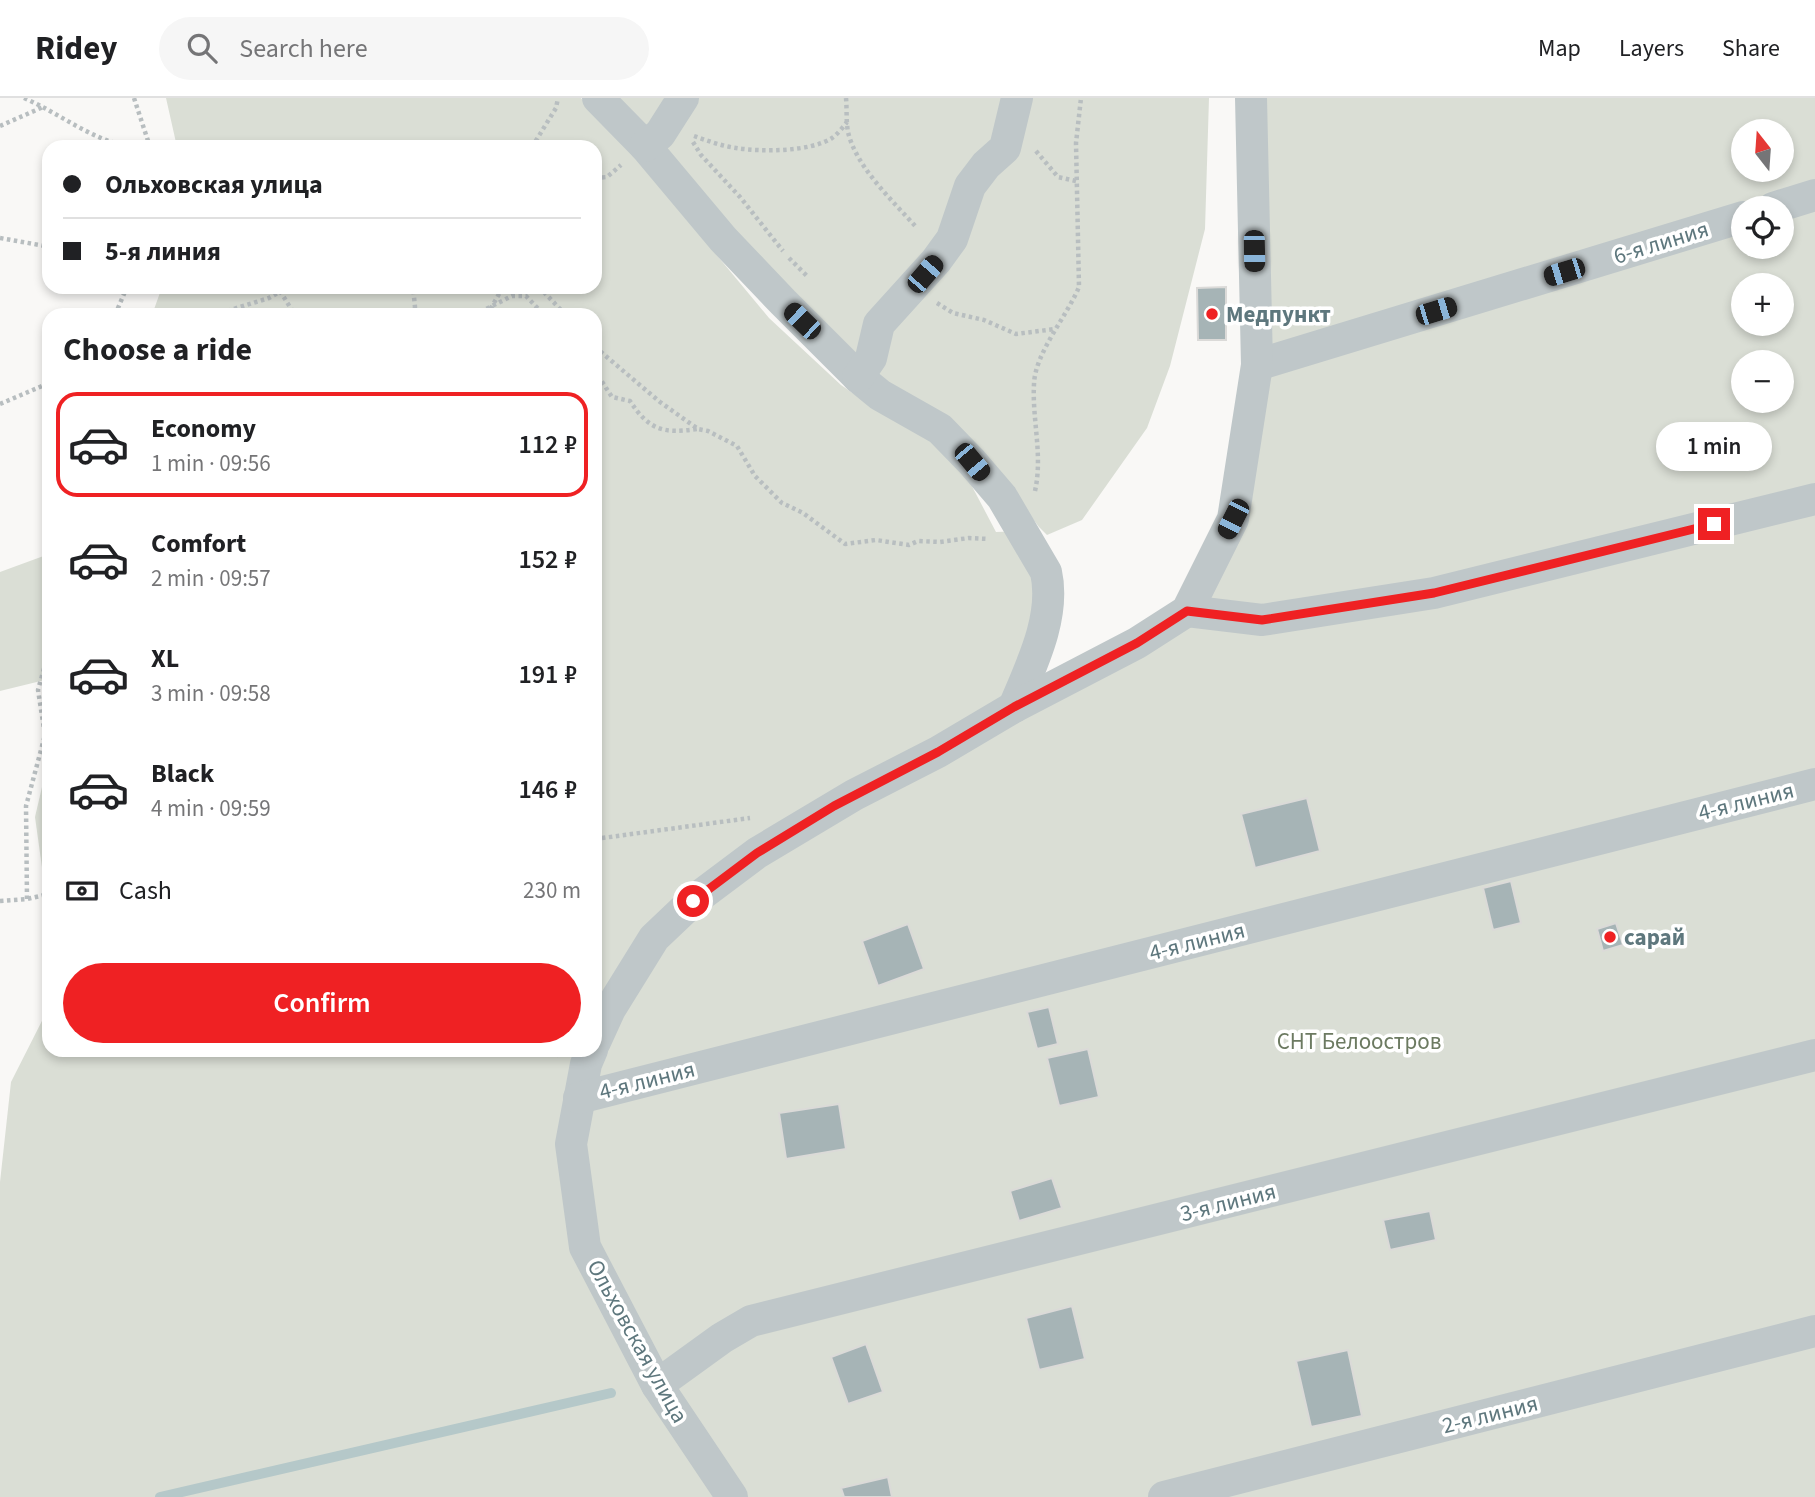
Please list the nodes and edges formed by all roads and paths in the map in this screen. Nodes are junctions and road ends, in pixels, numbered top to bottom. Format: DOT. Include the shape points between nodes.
graph roads {
  1 [pos="24,98"];
  2 [pos="134,98"];
  3 [pos="558,98"];
  4 [pos="598,98"];
  5 [pos="683,98"];
  6 [pos="1017,98"];
  7 [pos="1081,98"];
  8 [pos="1251,98"];
  9 [pos="847,100"];
  10 [pos="43,107"];
  11 [pos="847,122"];
  12 [pos="0,125"];
  13 [pos="1008,134"];
  14 [pos="103,140"];
  15 [pos="148,140"];
  16 [pos="536,140"];
  17 [pos="645,146"];
  18 [pos="1076,181"];
  19 [pos="1815,195"];
  20 [pos="1794,202"];
  21 [pos="1731,221"];
  22 [pos="916,227"];
  23 [pos="0,238"];
  24 [pos="42,245"];
  25 [pos="807,276"];
  26 [pos="913,287"];
  27 [pos="275,294"];
  28 [pos="499,294"];
  29 [pos="546,294"];
  30 [pos="491,306"];
  31 [pos="237,308"];
  32 [pos="487,308"];
  33 [pos="537,308"];
  34 [pos="559,308"];
  35 [pos="1056,329"];
  36 [pos="602,353"];
  37 [pos="1257,365"];
  38 [pos="858,377"];
  39 [pos="602,382"];
  40 [pos="42,386"];
  41 [pos="0,404"];
  42 [pos="698,429"];
  43 [pos="1815,499"];
  44 [pos="1026,536"];
  45 [pos="1187,611"];
  46 [pos="42,673"];
  47 [pos="1014,707"];
  48 [pos="42,716"];
  49 [pos="42,746"];
  50 [pos="1815,784"];
  51 [pos="754,817"];
  52 [pos="602,838"];
  53 [pos="42,896"];
  54 [pos="27,899"];
  55 [pos="0,901"];
  56 [pos="602,1027"];
  57 [pos="1815,1055"];
  58 [pos="589,1057"];
  59 [pos="579,1098"];
  60 [pos="1815,1331"];
  61 [pos="657,1385"];
  62 [pos="732,1497"];
  63 [pos="1164,1497"];
  1 -- 10 [label="path"];
  2 -- 15 [label="path"];
  3 -- 16 [label="path"];
  4 -- 17 [label="street"];
  5 -- 17 [label="street" via="660,134"];
  6 -- 13 [label="street"];
  7 -- 18 [label="path"];
  8 -- 37 [label="street"];
  9 -- 11 [label="path"];
  10 -- 12 [label="path"];
  10 -- 14 [label="path"];
  11 -- 22 [label="path" via="855,152"];
  11 -- 25 [label="path" via="833,137 807,148 737,148 687,133"];
  13 -- 18 [label="path" via="1034,149 1058,177"];
  13 -- 26 [label="street" via="1005,148 970,186 952,239"];
  17 -- 38 [label="street" via="723,239"];
  18 -- 35 [label="path" via="1079,287"];
  19 -- 20 [label="street"];
  21 -- 37 [label="street, 6-я линия"];
  23 -- 24 [label="path"];
  26 -- 35 [label="path" via="953,313 1016,334"];
  26 -- 38 [label="street" via="879,324 871,358"];
  27 -- 31 [label="path"];
  28 -- 30 [label="path"];
  29 -- 34 [label="path"];
  30 -- 32 [label="path"];
  30 -- 33 [label="path" via="512,296 526,296"];
  35 -- 44 [label="path" via="1037,366 1034,383 1037,481"];
  36 -- 42 [label="path"];
  37 -- 45 [label="street" via="1233,519"];
  38 -- 44 [label="street" via="940,429 1002,498"];
  39 -- 42 [label="path" via="612,397 630,401 655,428"];
  40 -- 41 [label="path"];
  42 -- 44 [label="path" via="737,446 755,476 782,503 845,544 876,540 909,545"];
  43 -- 45 [label="street" via="1434,593 1262,620"];
  44 -- 47 [label="street" via="1049,586 1045,622"];
  45 -- 47 [label="street" via="1137,643"];
  46 -- 48 [label="path" via="38,690"];
  47 -- 56 [label="street" via="834,806 768,846 693,901 654,938"];
  49 -- 54 [label="path" via="26,806"];
  50 -- 59 [label="street, 4-я линия"];
  51 -- 52 [label="path"];
  53 -- 54 [label="path"];
  54 -- 55 [label="path"];
  57 -- 61 [label="street, 3-я линия" via="751,1321"];
  58 -- 59 [label="street, Ольховская улица"];
  59 -- 61 [label="street, Ольховская улица" via="570,1144 586,1247"];
  60 -- 63 [label="street, 2-я линия"];
  61 -- 62 [label="street, Ольховская улица"];
}
